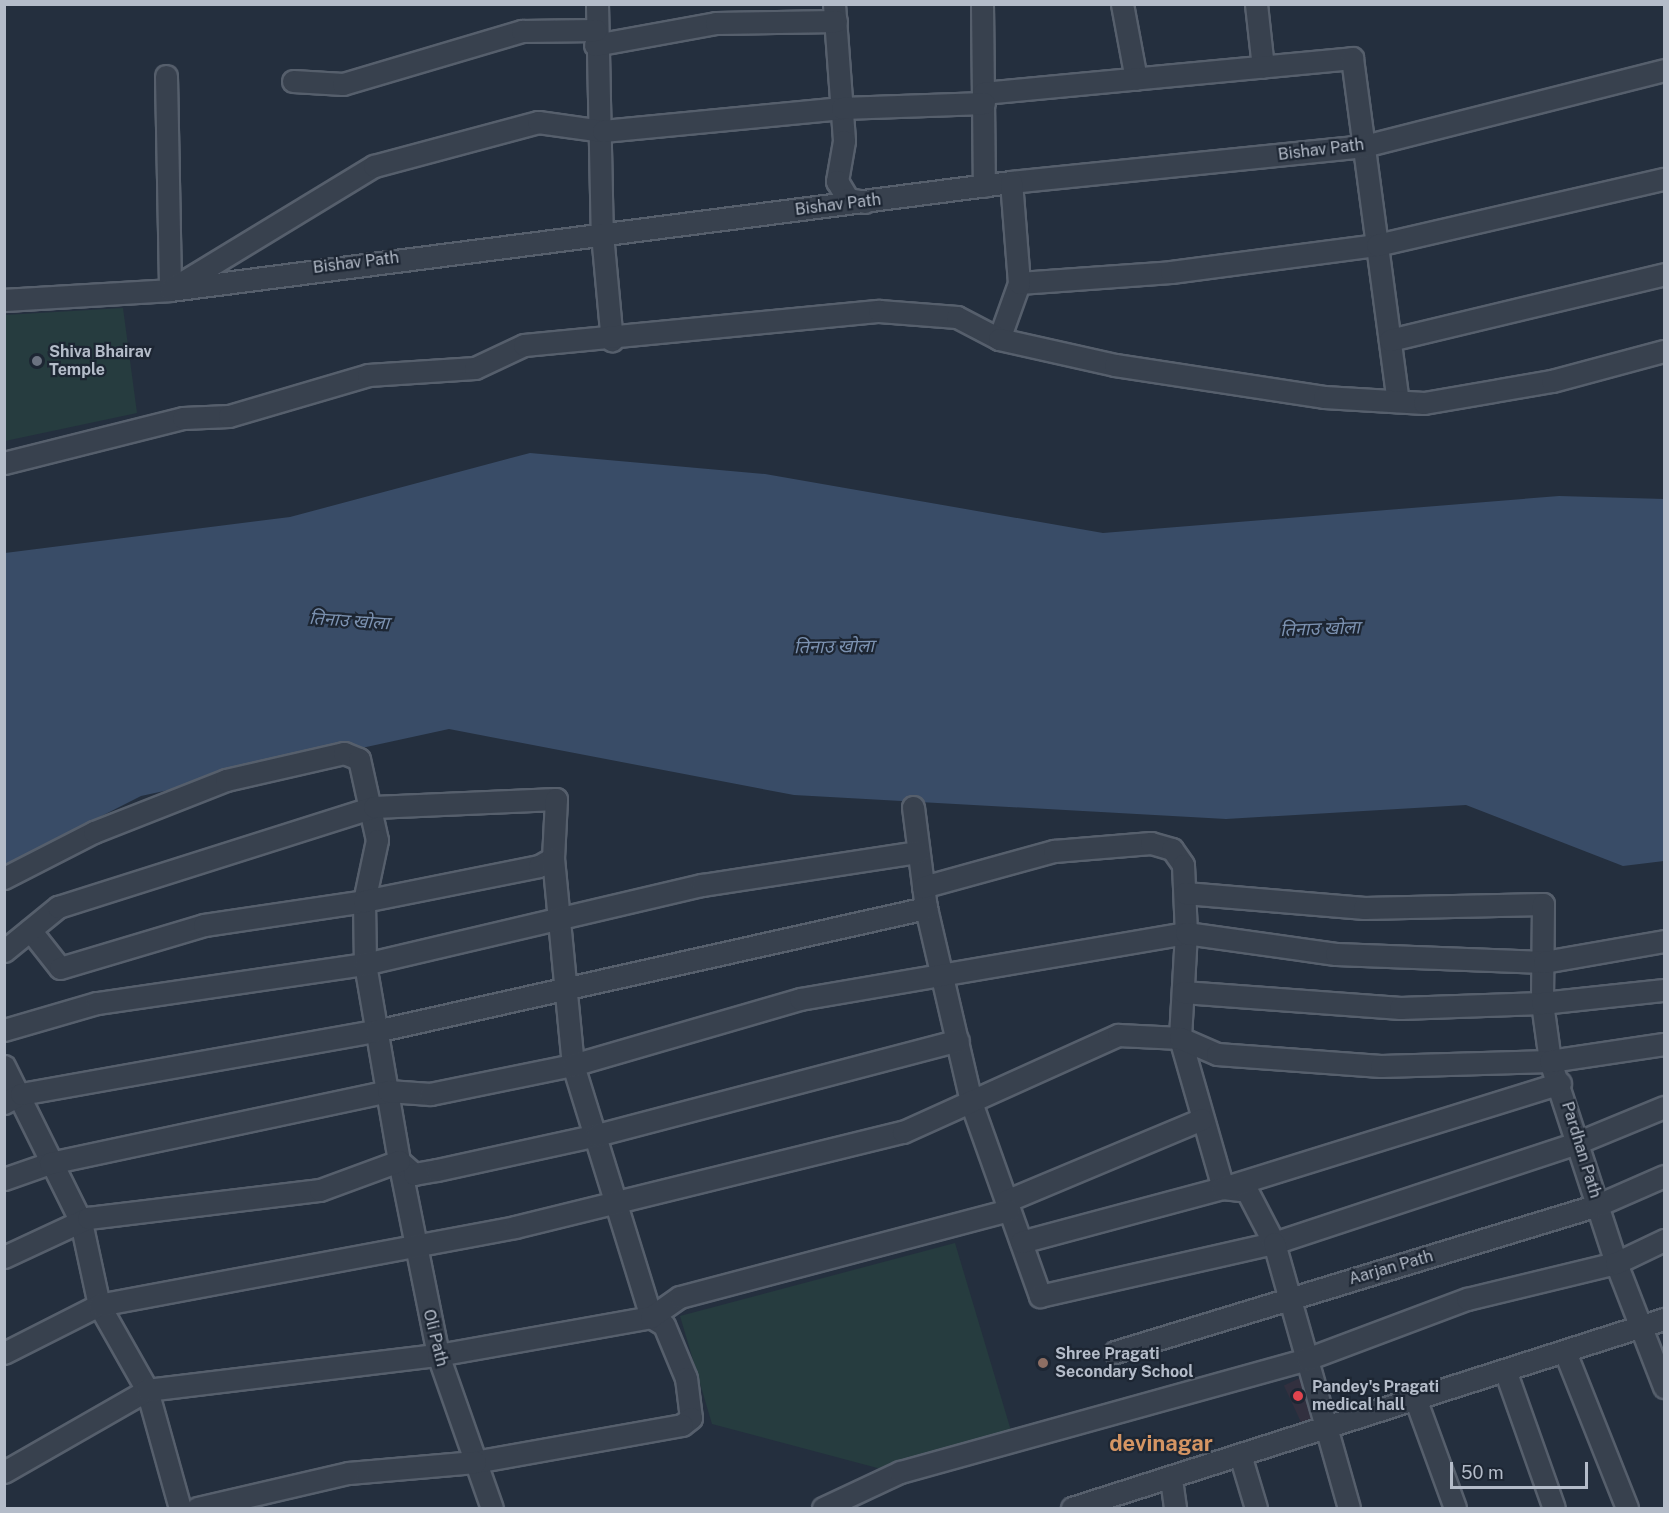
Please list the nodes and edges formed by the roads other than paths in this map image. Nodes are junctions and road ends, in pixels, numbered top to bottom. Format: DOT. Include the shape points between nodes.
graph roads {
  1 [pos="597,4"];
  2 [pos="982,4"];
  3 [pos="1122,4"];
  4 [pos="1256,4"];
  5 [pos="835,13"];
  6 [pos="596,37"];
  7 [pos="1263,67"];
  8 [pos="1665,70"];
  9 [pos="166,75"];
  10 [pos="1136,79"];
  11 [pos="293,81"];
  12 [pos="984,98"];
  13 [pos="842,108"];
  14 [pos="603,131"];
  15 [pos="1364,146"];
  16 [pos="1665,179"];
  17 [pos="1011,182"];
  18 [pos="984,186"];
  19 [pos="865,202"];
  20 [pos="602,234"];
  21 [pos="1377,245"];
  22 [pos="1665,274"];
  23 [pos="1019,284"];
  24 [pos="170,290"];
  25 [pos="4,300"];
  26 [pos="999,339"];
  27 [pos="1390,340"];
  28 [pos="612,341"];
  29 [pos="1665,351"];
  30 [pos="1398,401"];
  31 [pos="4,463"];
  32 [pos="374,807"];
  33 [pos="913,807"];
  34 [pos="917,852"];
  35 [pos="553,858"];
  36 [pos="4,878"];
  37 [pos="923,887"];
  38 [pos="1185,893"];
  39 [pos="364,901"];
  40 [pos="926,908"];
  41 [pos="561,918"];
  42 [pos="30,930"];
  43 [pos="1186,933"];
  44 [pos="1665,940"];
  45 [pos="4,951"];
  46 [pos="1544,963"];
  47 [pos="365,964"];
  48 [pos="942,978"];
  49 [pos="565,988"];
  50 [pos="1665,990"];
  51 [pos="1183,992"];
  52 [pos="1542,1003"];
  53 [pos="4,1030"];
  54 [pos="376,1030"];
  55 [pos="1180,1038"];
  56 [pos="957,1040"];
  57 [pos="1665,1044"];
  58 [pos="1550,1061"];
  59 [pos="573,1065"];
  60 [pos="4,1066"];
  61 [pos="1560,1083"];
  62 [pos="388,1090"];
  63 [pos="13,1099"];
  64 [pos="972,1104"];
  65 [pos="1665,1107"];
  66 [pos="1202,1119"];
  67 [pos="597,1135"];
  68 [pos="1579,1142"];
  69 [pos="399,1161"];
  70 [pos="50,1162"];
  71 [pos="1665,1176"];
  72 [pos="4,1179"];
  73 [pos="1223,1188"];
  74 [pos="619,1202"];
  75 [pos="1598,1205"];
  76 [pos="1008,1206"];
  77 [pos="81,1222"];
  78 [pos="1665,1240"];
  79 [pos="1021,1242"];
  80 [pos="413,1243"];
  81 [pos="1274,1243"];
  82 [pos="4,1257"];
  83 [pos="1616,1263"];
  84 [pos="1288,1297"];
  85 [pos="99,1305"];
  86 [pos="651,1317"];
  87 [pos="1665,1319"];
  88 [pos="1642,1328"];
  89 [pos="1114,1352"];
  90 [pos="1565,1352"];
  91 [pos="4,1353"];
  92 [pos="438,1355"];
  93 [pos="1307,1359"];
  94 [pos="1505,1370"];
  95 [pos="1665,1387"];
  96 [pos="147,1390"];
  97 [pos="1415,1398"];
  98 [pos="1329,1429"];
  99 [pos="1241,1458"];
  100 [pos="475,1462"];
  101 [pos="4,1472"];
  102 [pos="1171,1479"];
  103 [pos="1081,1507"];
  104 [pos="180,1509"];
  105 [pos="197,1509"];
  106 [pos="492,1509"];
  107 [pos="823,1509"];
  108 [pos="1175,1509"];
  109 [pos="1256,1509"];
  110 [pos="1349,1509"];
  111 [pos="1455,1509"];
  112 [pos="1554,1509"];
  113 [pos="1627,1509"];
  1 -- 6 [label="street"];
  2 -- 12 [label="street"];
  3 -- 10 [label="street"];
  4 -- 7 [label="street"];
  5 -- 6 [label="street"];
  5 -- 13 [label="street"];
  6 -- 11 [label="street" via="522,31 343,84"];
  6 -- 14 [label="street"];
  7 -- 10 [label="street"];
  7 -- 15 [label="street" via="1352,58"];
  8 -- 15 [label="street, Bishav Path"];
  9 -- 24 [label="street"];
  10 -- 12 [label="street"];
  12 -- 13 [label="street"];
  12 -- 18 [label="street"];
  13 -- 14 [label="street"];
  13 -- 19 [label="street" via="837,181 848,198"];
  14 -- 20 [label="street"];
  14 -- 24 [label="street" via="538,122 374,166 210,261"];
  15 -- 17 [label="street, Bishav Path"];
  15 -- 21 [label="street"];
  16 -- 21 [label="street"];
  17 -- 18 [label="street, Bishav Path"];
  17 -- 23 [label="street"];
  18 -- 19 [label="street, Bishav Path"];
  19 -- 20 [label="street, Bishav Path"];
  20 -- 24 [label="street, Bishav Path"];
  20 -- 28 [label="street"];
  21 -- 23 [label="street" via="1171,272"];
  21 -- 27 [label="street"];
  22 -- 27 [label="street"];
  23 -- 26 [label="street"];
  24 -- 25 [label="street, Bishav Path"];
  26 -- 28 [label="street" via="957,317 879,311"];
  26 -- 30 [label="street" via="1115,365 1324,397"];
  27 -- 30 [label="street"];
  28 -- 31 [label="street" via="524,345 475,368 368,375 229,416 183,418"];
  29 -- 30 [label="street" via="1458,400"];
  32 -- 35 [label="street" via="547,796 556,799 558,809"];
  32 -- 36 [label="street, Oli Path" via="359,759 344,753 226,780 94,832"];
  32 -- 39 [label="street, Oli Path" via="377,840"];
  32 -- 42 [label="street" via="58,907"];
  33 -- 34 [label="street"];
  34 -- 37 [label="street"];
  34 -- 41 [label="street" via="702,885"];
  35 -- 39 [label="street" via="539,866"];
  35 -- 41 [label="street"];
  37 -- 38 [label="street" via="1054,851 1151,843 1172,849 1183,866"];
  37 -- 40 [label="street"];
  38 -- 43 [label="street"];
  38 -- 46 [label="street, Pardhan Path" via="1364,908 1543,904"];
  39 -- 42 [label="street" via="204,925 60,968"];
  39 -- 47 [label="street, Oli Path"];
  40 -- 48 [label="street"];
  40 -- 49 [label="street"];
  41 -- 47 [label="street"];
  41 -- 49 [label="street"];
  42 -- 45 [label="street"];
  43 -- 46 [label="street" via="1336,954"];
  43 -- 48 [label="street" via="1016,960"];
  43 -- 51 [label="street"];
  44 -- 46 [label="street"];
  46 -- 52 [label="street, Pardhan Path"];
  47 -- 53 [label="street" via="97,1003"];
  47 -- 54 [label="street, Oli Path"];
  48 -- 56 [label="street"];
  48 -- 59 [label="street" via="800,999"];
  49 -- 54 [label="street"];
  49 -- 59 [label="street"];
  50 -- 52 [label="street"];
  51 -- 52 [label="street" via="1400,1008"];
  51 -- 55 [label="street"];
  52 -- 58 [label="street, Pardhan Path"];
  54 -- 62 [label="street, Oli Path"];
  54 -- 63 [label="street"];
  55 -- 58 [label="street" via="1217,1054 1381,1066"];
  55 -- 64 [label="street" via="1119,1035"];
  55 -- 66 [label="street"];
  56 -- 64 [label="street"];
  56 -- 67 [label="street"];
  57 -- 58 [label="street"];
  58 -- 61 [label="street, Pardhan Path"];
  59 -- 62 [label="street" via="430,1094"];
  59 -- 67 [label="street"];
  60 -- 63 [label="street"];
  61 -- 68 [label="street, Pardhan Path"];
  61 -- 73 [label="street"];
  62 -- 69 [label="street, Oli Path"];
  62 -- 70 [label="street"];
  63 -- 70 [label="street"];
  64 -- 74 [label="street" via="903,1132"];
  64 -- 76 [label="street"];
  65 -- 68 [label="street"];
  66 -- 73 [label="street"];
  66 -- 76 [label="street"];
  67 -- 69 [label="street" via="414,1174"];
  67 -- 74 [label="street"];
  68 -- 75 [label="street, Pardhan Path"];
  68 -- 81 [label="street"];
  69 -- 77 [label="street" via="320,1190"];
  69 -- 80 [label="street, Oli Path"];
  70 -- 72 [label="street"];
  70 -- 77 [label="street"];
  71 -- 75 [label="street, Aarjan Path"];
  73 -- 79 [label="street"];
  73 -- 81 [label="street" via="1247,1191"];
  74 -- 80 [label="street" via="515,1227"];
  74 -- 86 [label="street"];
  75 -- 83 [label="street, Pardhan Path"];
  75 -- 84 [label="street, Aarjan Path"];
  76 -- 79 [label="street"];
  76 -- 86 [label="street" via="680,1297"];
  77 -- 82 [label="street"];
  77 -- 85 [label="street"];
  78 -- 83 [label="street"];
  79 -- 81 [label="street" via="1040,1296"];
  80 -- 85 [label="street"];
  80 -- 92 [label="street, Oli Path"];
  81 -- 84 [label="street"];
  83 -- 88 [label="street, Pardhan Path"];
  83 -- 93 [label="street" via="1467,1299"];
  84 -- 89 [label="street, Aarjan Path"];
  84 -- 93 [label="street"];
  85 -- 91 [label="street"];
  85 -- 96 [label="street"];
  86 -- 92 [label="street"];
  86 -- 100 [label="street" via="664,1325 679,1357 692,1418 682,1425"];
  87 -- 88 [label="street"];
  88 -- 90 [label="street"];
  88 -- 95 [label="street, Pardhan Path"];
  90 -- 94 [label="street"];
  90 -- 113 [label="street"];
  92 -- 96 [label="street"];
  92 -- 100 [label="street, Oli Path"];
  93 -- 98 [label="street"];
  93 -- 107 [label="street" via="900,1472"];
  94 -- 97 [label="street"];
  94 -- 112 [label="street"];
  96 -- 101 [label="street"];
  96 -- 104 [label="street"];
  97 -- 98 [label="street"];
  97 -- 111 [label="street"];
  98 -- 99 [label="street"];
  98 -- 110 [label="street"];
  99 -- 102 [label="street"];
  99 -- 109 [label="street"];
  100 -- 105 [label="street" via="348,1473"];
  100 -- 106 [label="street, Oli Path"];
  102 -- 103 [label="street"];
  102 -- 108 [label="street"];
}
